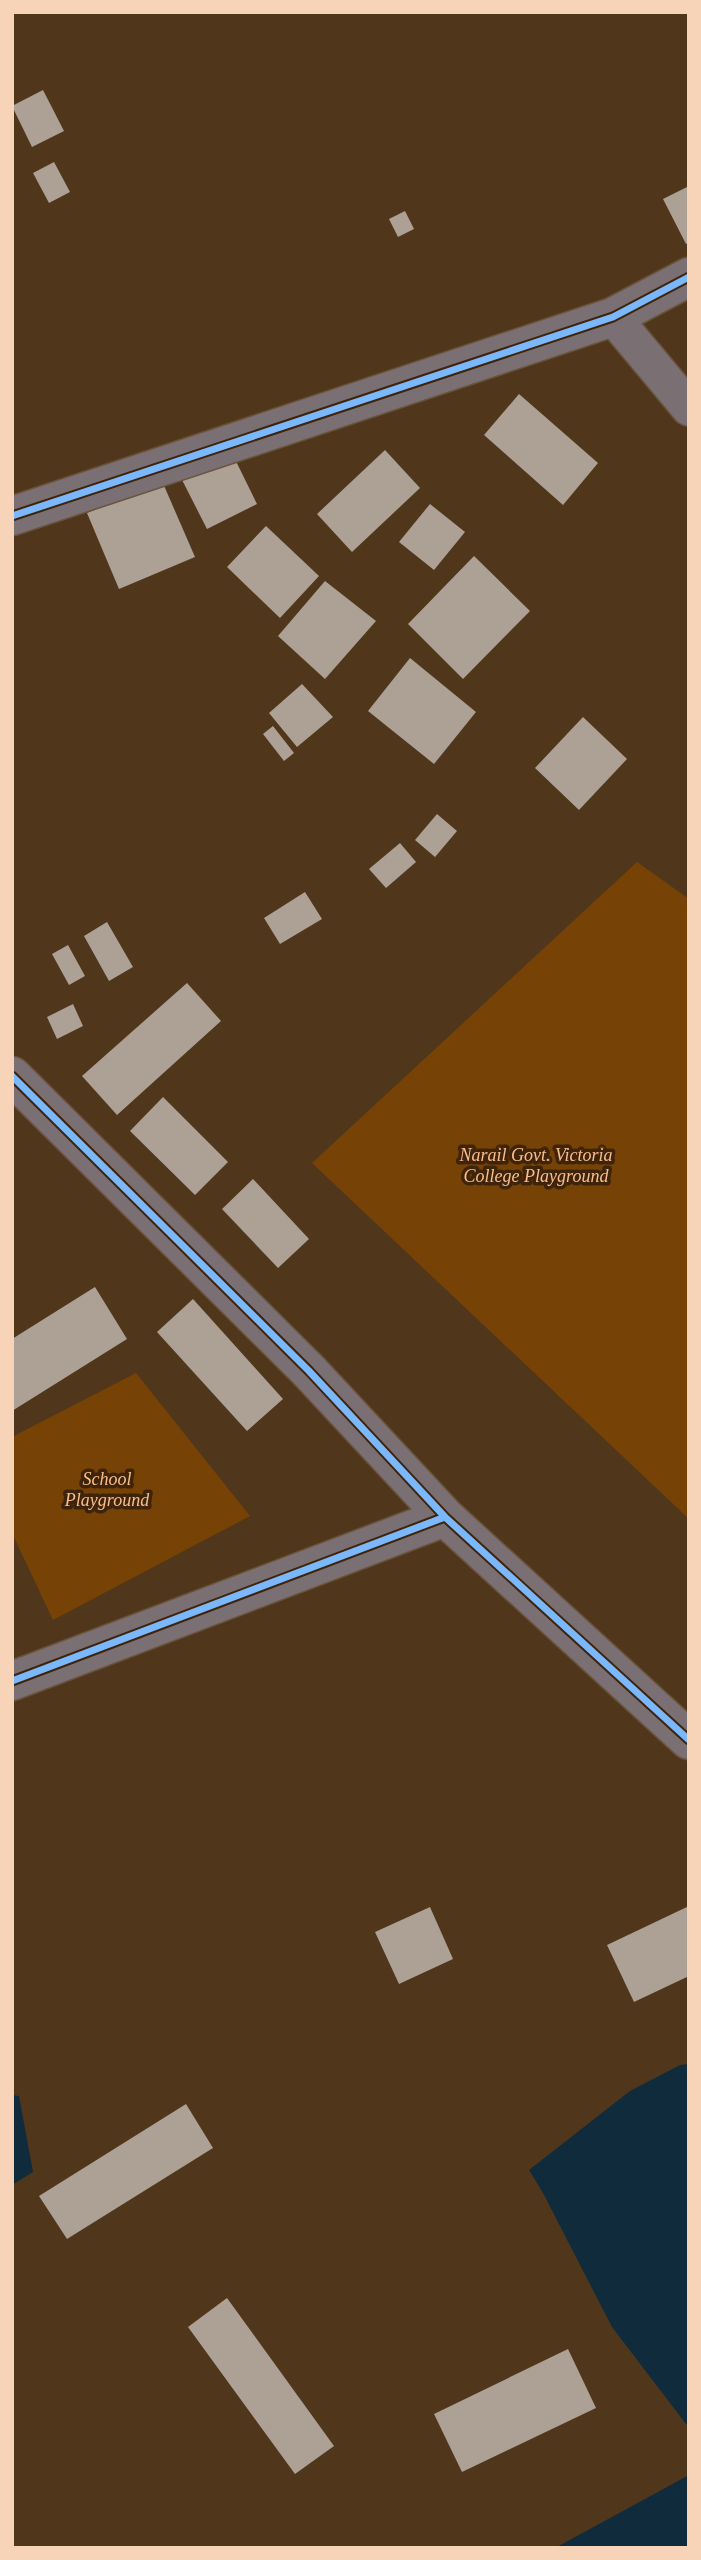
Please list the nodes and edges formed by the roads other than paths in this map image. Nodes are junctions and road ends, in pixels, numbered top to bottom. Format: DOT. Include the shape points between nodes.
graph roads {
  1 [pos="689,277"];
  2 [pos="613,317"];
  3 [pos="689,408"];
  4 [pos="12,516"];
  5 [pos="12,1076"];
  6 [pos="445,1517"];
  7 [pos="12,1681"];
  8 [pos="689,1740"];
  1 -- 2 [label="street"];
  2 -- 3 [label="street"];
  2 -- 4 [label="street"];
  5 -- 6 [label="street" via="309,1371"];
  6 -- 7 [label="street"];
  6 -- 8 [label="street"];
}
